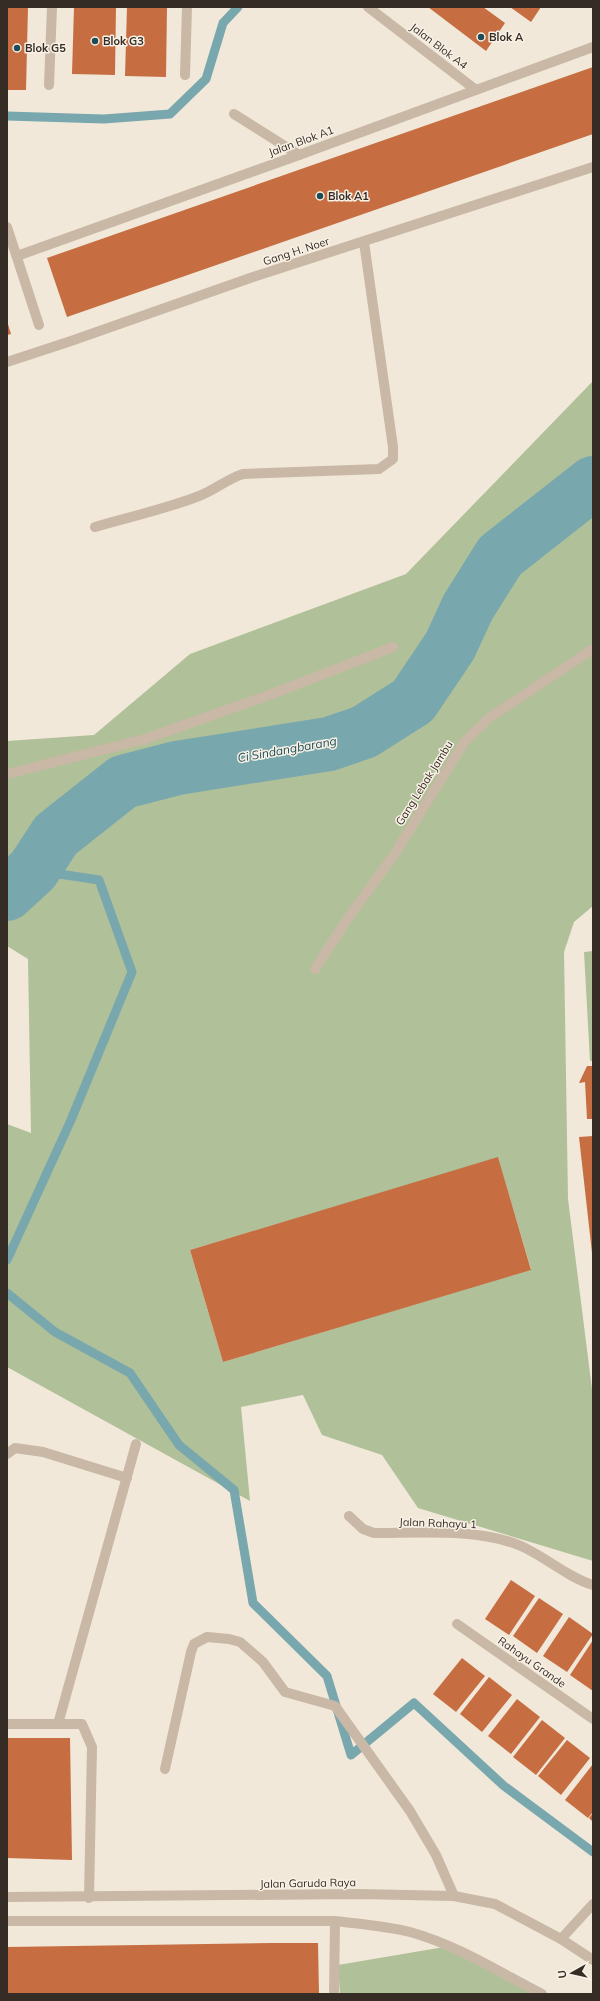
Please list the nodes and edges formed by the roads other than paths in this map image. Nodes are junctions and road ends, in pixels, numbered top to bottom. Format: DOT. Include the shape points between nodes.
graph roads {
  1 [pos="52,7"];
  2 [pos="187,7"];
  3 [pos="368,7"];
  4 [pos="593,47"];
  5 [pos="185,75"];
  6 [pos="49,85"];
  7 [pos="476,90"];
  8 [pos="234,114"];
  9 [pos="299,155"];
  10 [pos="593,167"];
  11 [pos="7,227"];
  12 [pos="364,242"];
  13 [pos="17,256"];
  14 [pos="39,325"];
  15 [pos="7,362"];
  16 [pos="95,527"];
  17 [pos="393,647"];
  18 [pos="593,649"];
  19 [pos="7,774"];
  20 [pos="315,969"];
  21 [pos="136,1444"];
  22 [pos="7,1454"];
  23 [pos="127,1478"];
  24 [pos="349,1516"];
  25 [pos="593,1586"];
  26 [pos="457,1624"];
  27 [pos="593,1719"];
  28 [pos="7,1724"];
  29 [pos="58,1724"];
  30 [pos="165,1769"];
  31 [pos="454,1896"];
  32 [pos="7,1897"];
  33 [pos="90,1898"];
  34 [pos="593,1904"];
  35 [pos="7,1921"];
  36 [pos="335,1921"];
  37 [pos="561,1939"];
  38 [pos="593,1960"];
  39 [pos="334,1994"];
  40 [pos="542,1994"];
  1 -- 6 [label="street"];
  2 -- 5 [label="street"];
  3 -- 7 [label="street, Jalan Blok A4"];
  4 -- 7 [label="street, Jalan Blok A1"];
  7 -- 9 [label="street, Jalan Blok A1"];
  8 -- 9 [label="street"];
  9 -- 13 [label="street, Jalan Blok A1"];
  10 -- 12 [label="street, Gang H. Noer"];
  11 -- 13 [label="street"];
  12 -- 15 [label="street, Gang H. Noer" via="253,277"];
  12 -- 16 [label="street" via="393,459 379,469 243,474 229,478 215,490 198,497"];
  13 -- 14 [label="street"];
  17 -- 19 [label="street" via="145,739"];
  18 -- 20 [label="street, Gang Lebak Jambu" via="489,718 465,741 394,855"];
  21 -- 23 [label="street"];
  22 -- 23 [label="street" via="15,1448 42,1452"];
  23 -- 29 [label="street"];
  24 -- 25 [label="street, Jalan Rahayu 1" via="363,1530 374,1533 474,1534 520,1545 581,1582"];
  26 -- 27 [label="street, Rahayu Grande"];
  28 -- 29 [label="street"];
  29 -- 33 [label="street" via="82,1724 92,1747"];
  30 -- 31 [label="street" via="190,1652 194,1644 207,1638 240,1642 263,1662 285,1692 335,1706 410,1811 436,1855"];
  31 -- 33 [label="street, Jalan Garuda Raya" via="358,1894"];
  31 -- 37 [label="street, Jalan Garuda Raya" via="494,1904"];
  32 -- 33 [label="street, Jalan Garuda Raya"];
  34 -- 37 [label="street"];
  35 -- 36 [label="street"];
  36 -- 39 [label="street"];
  36 -- 40 [label="street" via="409,1932 450,1946"];
  37 -- 38 [label="street, Jalan Garuda Raya"];
}
